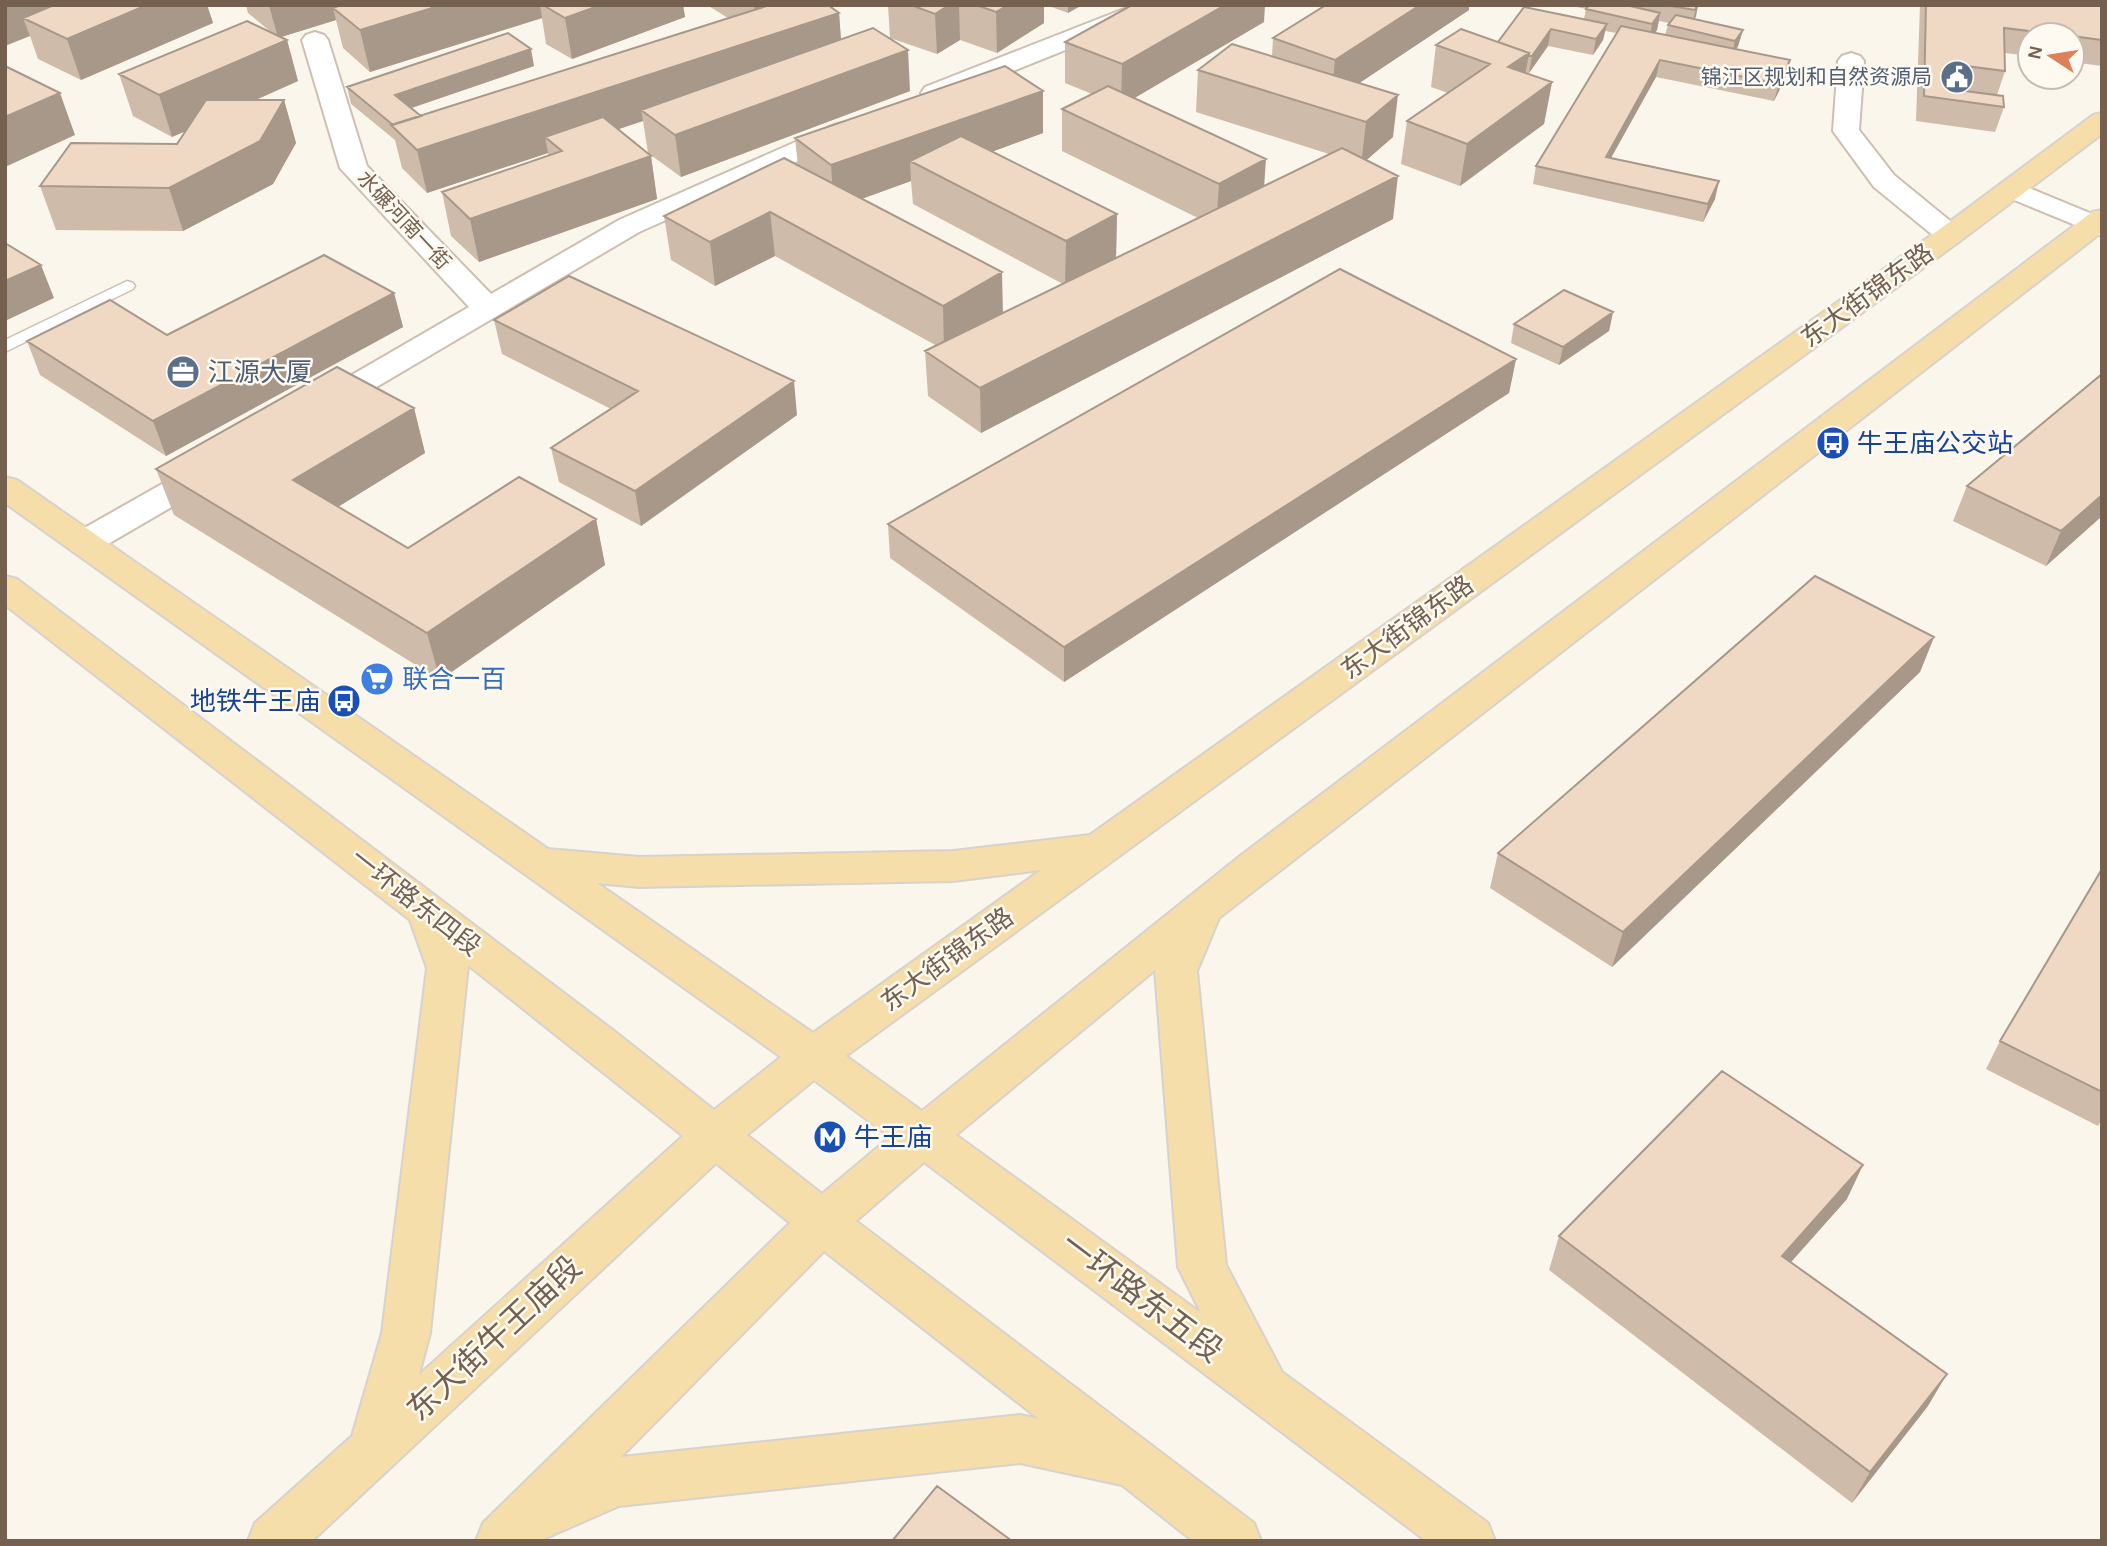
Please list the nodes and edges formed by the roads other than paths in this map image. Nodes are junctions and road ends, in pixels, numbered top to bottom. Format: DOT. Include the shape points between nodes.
graph roads {
  1 [pos="1156,5"];
  2 [pos="315,40"];
  3 [pos="1851,61"];
  4 [pos="902,105"];
  5 [pos="864,121"];
  6 [pos="2102,121"];
  7 [pos="2012,189"];
  8 [pos="2099,223"];
  9 [pos="1950,235"];
  10 [pos="127,286"];
  11 [pos="488,309"];
  12 [pos="5,347"];
  13 [pos="298,419"];
  14 [pos="238,454"];
  15 [pos="5,487"];
  16 [pos="84,543"];
  17 [pos="5,587"];
  18 [pos="1101,848"];
  19 [pos="538,863"];
  20 [pos="1202,909"];
  21 [pos="427,910"];
  22 [pos="813,1056"];
  23 [pos="714,1136"];
  24 [pos="923,1136"];
  25 [pos="822,1222"];
  26 [pos="1264,1388"];
  27 [pos="373,1450"];
  28 [pos="1135,1464"];
  29 [pos="510,1532"];
  30 [pos="274,1541"];
  31 [pos="1235,1541"];
  32 [pos="1469,1541"];
  1 -- 4 [label="street"];
  2 -- 11 [label="street, 水碾河南一街" via="354,168"];
  3 -- 9 [label="street" via="1846,131 1884,181"];
  5 -- 11 [label="street" via="629,226"];
  6 -- 7 [label="main road, 东大街锦东路"];
  7 -- 8 [label="street"];
  7 -- 9 [label="main road, 东大街锦东路"];
  8 -- 20 [label="main road"];
  9 -- 18 [label="main road, 东大街锦东路"];
  10 -- 12 [label="lane"];
  11 -- 13 [label="street"];
  14 -- 16 [label="street"];
  15 -- 16 [label="main road"];
  16 -- 19 [label="main road"];
  17 -- 21 [label="main road, 一环路东四段"];
  18 -- 19 [label="main road" via="953,866 639,872"];
  18 -- 22 [label="main road, 东大街锦东路"];
  19 -- 22 [label="main road"];
  20 -- 24 [label="main road"];
  20 -- 26 [label="main road" via="1176,971 1202,1267"];
  21 -- 23 [label="main road, 一环路东四段"];
  21 -- 27 [label="main road" via="448,968 406,1333"];
  22 -- 23 [label="main road, 东大街锦东路"];
  22 -- 24 [label="main road, 一环路东五段"];
  23 -- 25 [label="main road, 一环路东四段"];
  23 -- 27 [label="main road, 东大街牛王庙段"];
  24 -- 25 [label="main road"];
  24 -- 26 [label="main road, 一环路东五段"];
  25 -- 28 [label="main road"];
  25 -- 29 [label="main road"];
  26 -- 32 [label="main road, 一环路东五段"];
  27 -- 30 [label="main road, 东大街牛王庙段"];
  28 -- 29 [label="main road" via="1020,1439 617,1482"];
  28 -- 31 [label="main road"];
}
